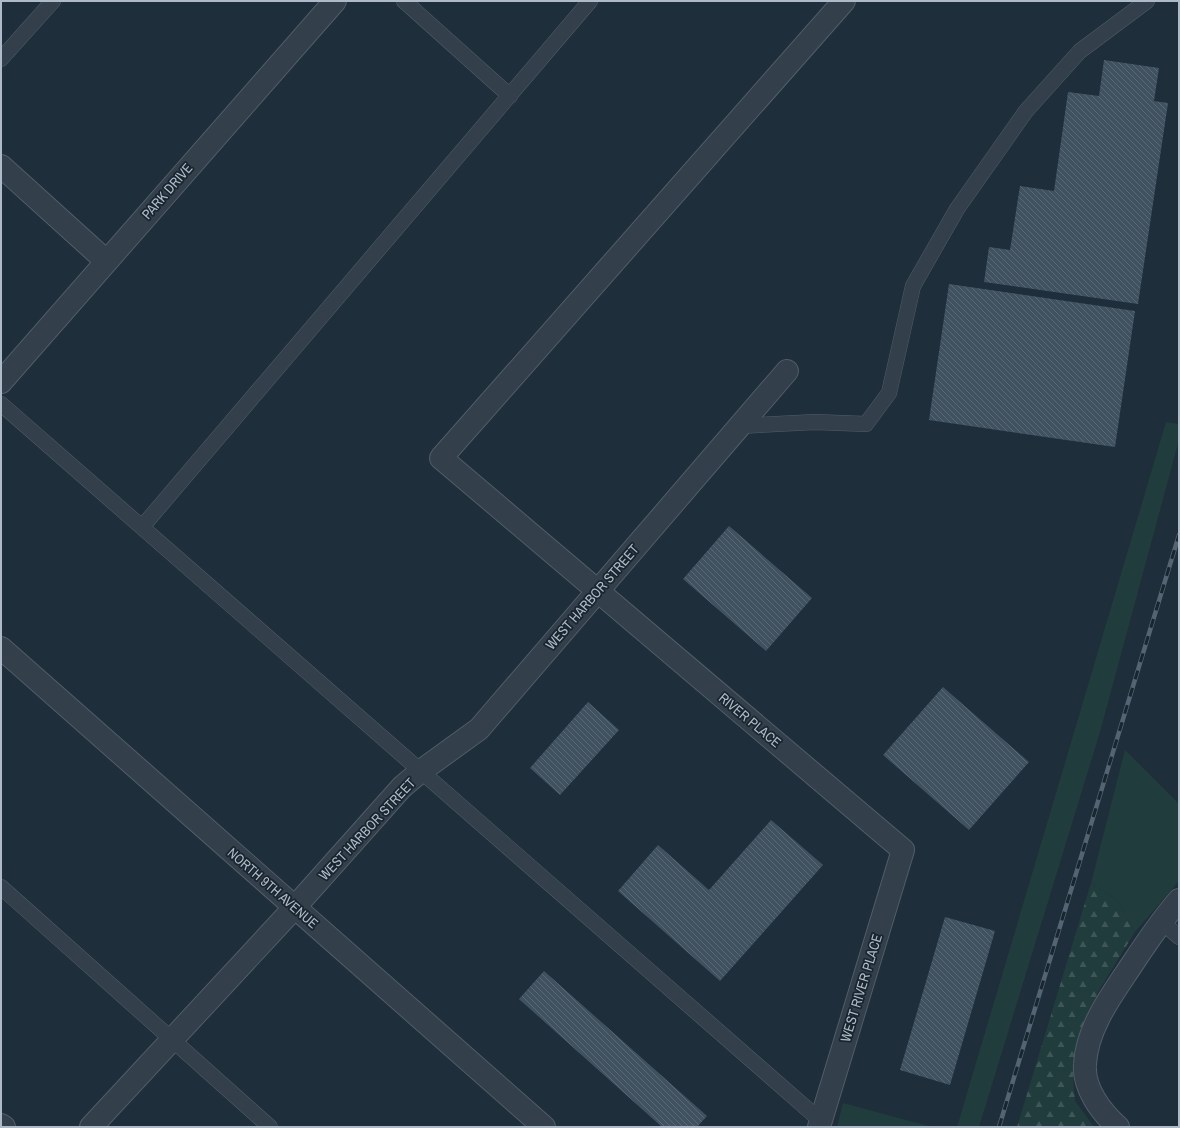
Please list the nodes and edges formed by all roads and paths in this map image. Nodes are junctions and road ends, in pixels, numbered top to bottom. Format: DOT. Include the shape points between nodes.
graph roads {
  1 [pos="53,1"];
  2 [pos="335,1"];
  3 [pos="404,1"];
  4 [pos="590,1"];
  5 [pos="844,1"];
  6 [pos="1147,1"];
  7 [pos="1,59"];
  8 [pos="510,96"];
  9 [pos="1,166"];
  10 [pos="106,261"];
  11 [pos="787,371"];
  12 [pos="1,382"];
  13 [pos="1,404"];
  14 [pos="739,426"];
  15 [pos="142,527"];
  16 [pos="597,590"];
  17 [pos="1,648"];
  18 [pos="421,771"];
  19 [pos="903,850"];
  20 [pos="1,887"];
  21 [pos="1179,900"];
  22 [pos="295,907"];
  23 [pos="1160,921"];
  24 [pos="1179,937"];
  25 [pos="172,1039"];
  26 [pos="1,1124"];
  27 [pos="820,1124"];
  28 [pos="4,1127"];
  29 [pos="91,1127"];
  30 [pos="270,1127"];
  31 [pos="544,1127"];
  32 [pos="1118,1127"];
  1 -- 7 [label="lane"];
  2 -- 10 [label="street, PARK DRIVE"];
  3 -- 8 [label="lane"];
  4 -- 8 [label="lane"];
  5 -- 16 [label="street, RIVER PLACE" via="441,458"];
  6 -- 14 [label="lane" via="1080,51 1026,111 956,209 913,286 889,393 866,424 815,422"];
  8 -- 15 [label="lane"];
  9 -- 10 [label="street"];
  10 -- 12 [label="street, PARK DRIVE"];
  11 -- 14 [label="street, WEST HARBOR STREET"];
  13 -- 15 [label="lane"];
  14 -- 16 [label="street, WEST HARBOR STREET"];
  15 -- 18 [label="lane"];
  16 -- 18 [label="street, WEST HARBOR STREET" via="479,729"];
  16 -- 19 [label="street, RIVER PLACE"];
  17 -- 22 [label="street, NORTH 9TH AVENUE"];
  18 -- 22 [label="street, WEST HARBOR STREET" via="402,787"];
  18 -- 27 [label="lane"];
  19 -- 27 [label="street, WEST RIVER PLACE"];
  20 -- 25 [label="lane"];
  21 -- 23 [label="street"];
  22 -- 25 [label="street, WEST HARBOR STREET"];
  22 -- 31 [label="street, NORTH 9TH AVENUE"];
  23 -- 24 [label="lane"];
  23 -- 32 [label="street" via="1106,1004 1089,1039 1084,1066 1089,1087 1106,1116"];
  25 -- 29 [label="street, WEST HARBOR STREET"];
  25 -- 30 [label="lane"];
  26 -- 28 [label="street"];
}
